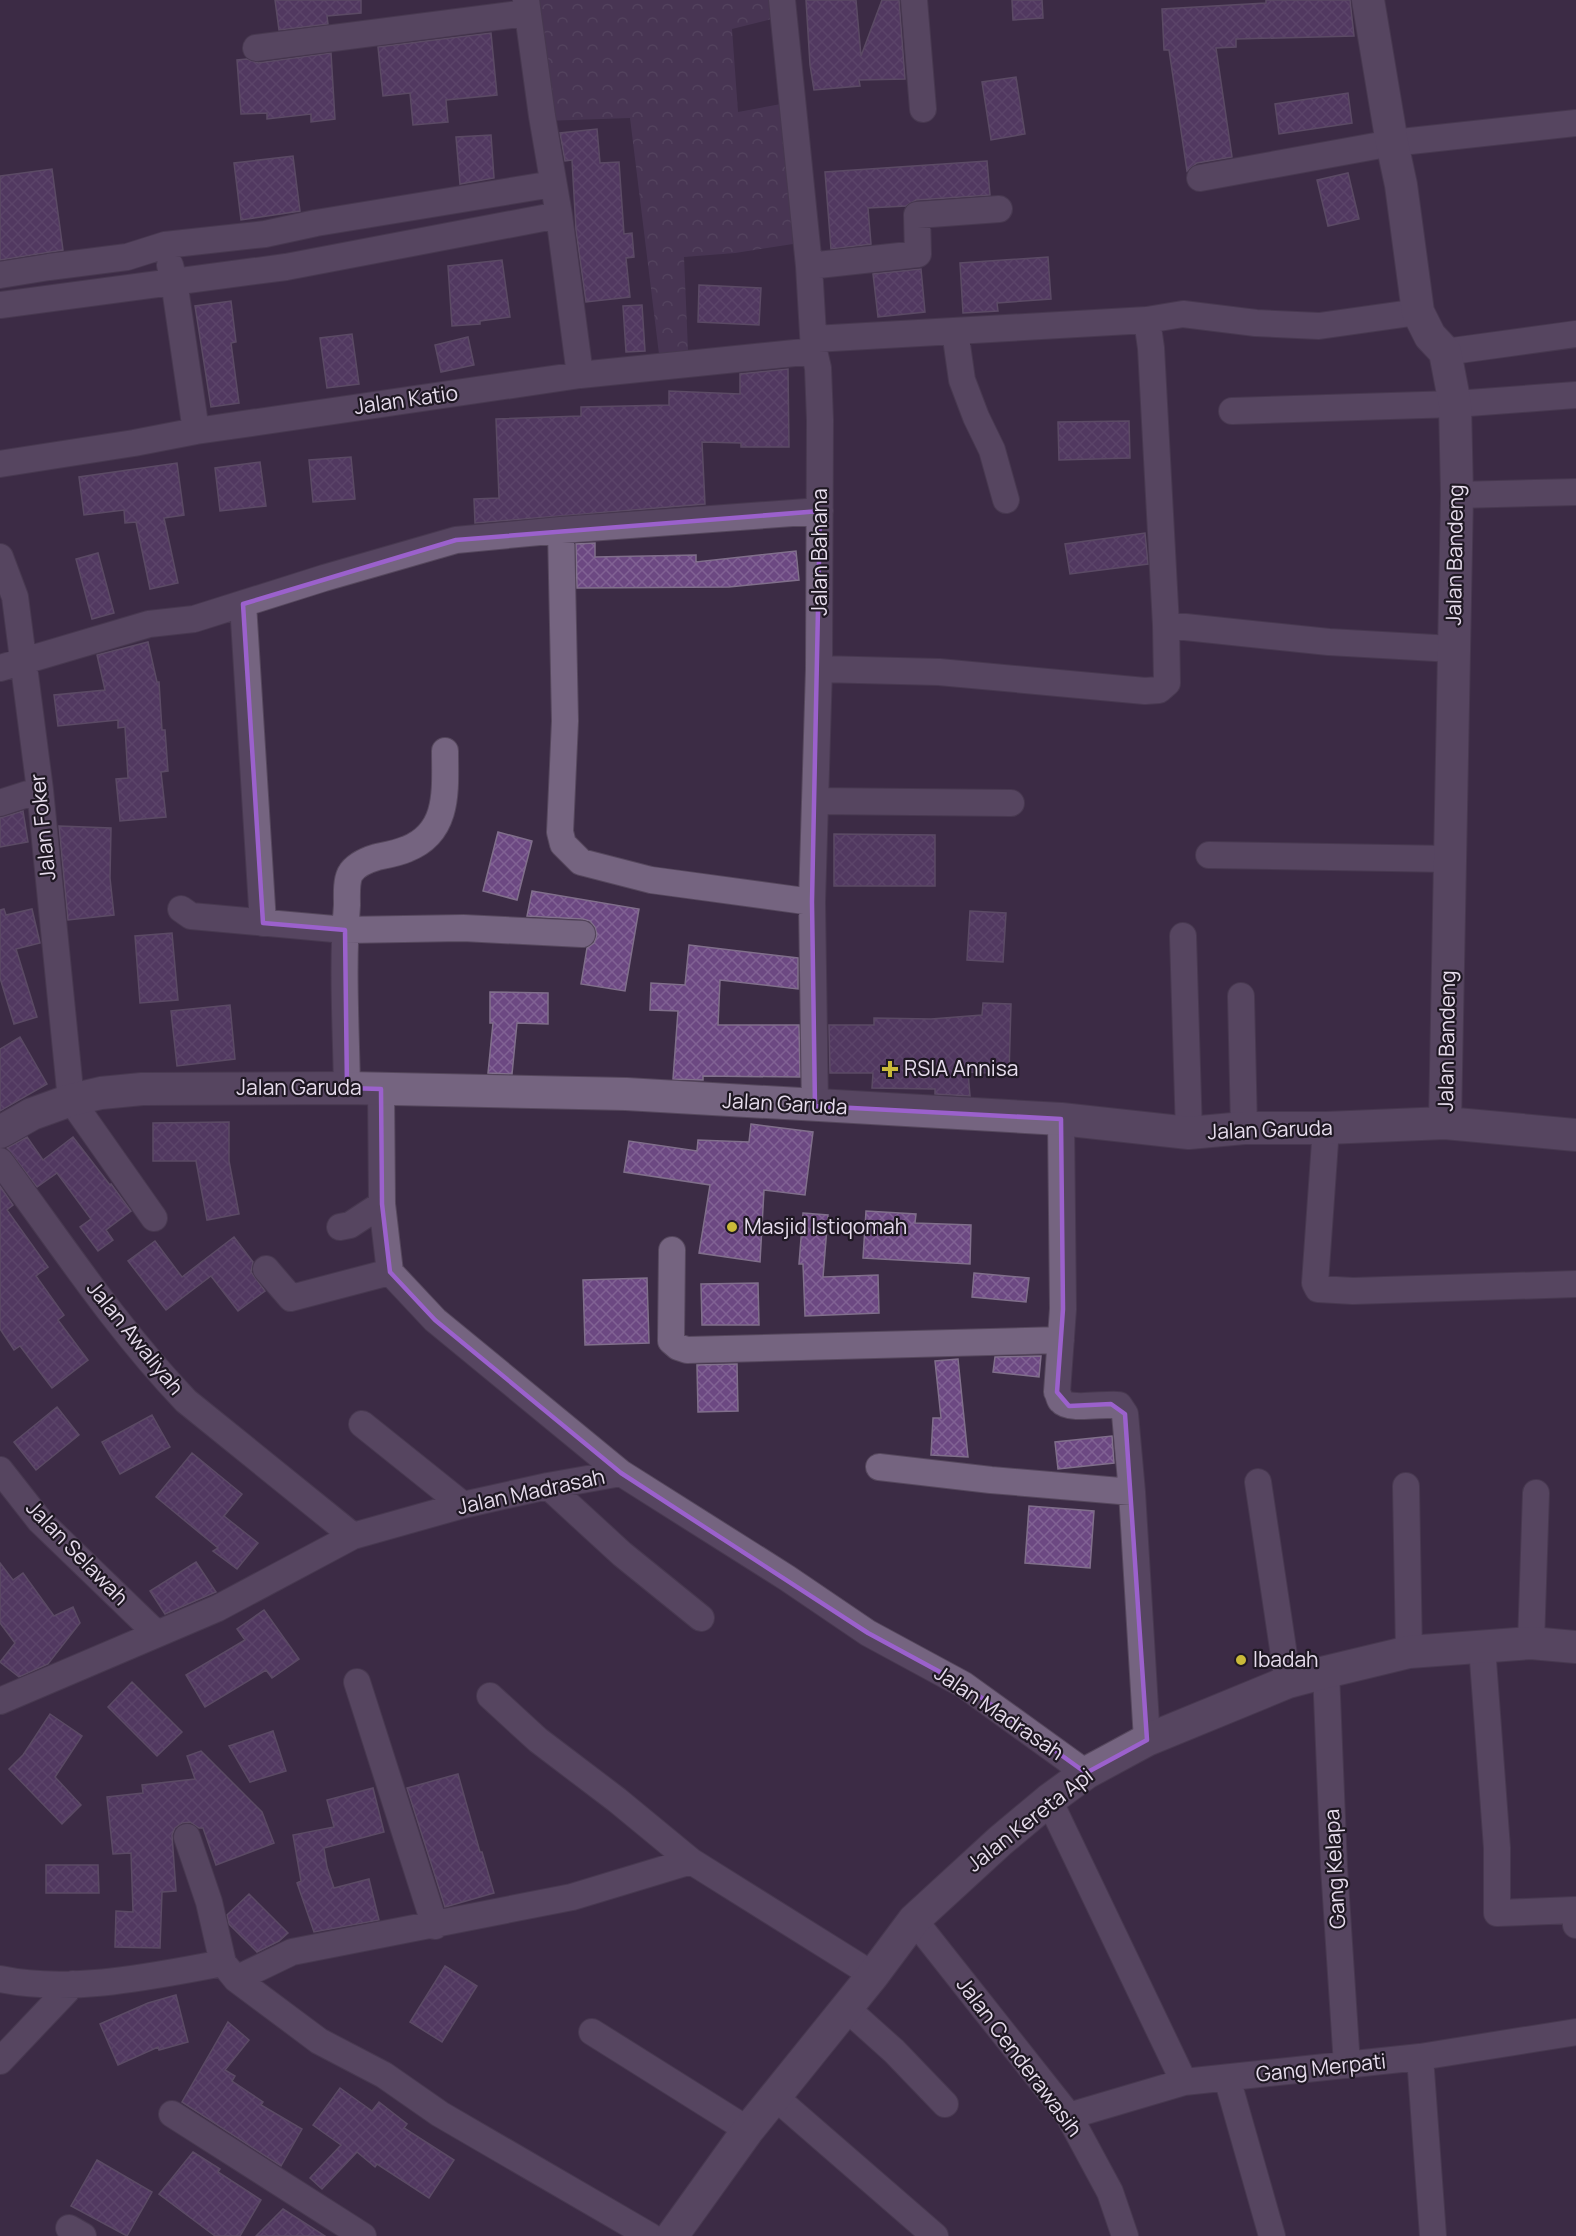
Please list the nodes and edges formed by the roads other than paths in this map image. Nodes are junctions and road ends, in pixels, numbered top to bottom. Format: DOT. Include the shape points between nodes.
graph roads {
  1 [pos="782,0"];
  2 [pos="914,0"];
  3 [pos="1368,0"];
  4 [pos="526,7"];
  5 [pos="256,48"];
  6 [pos="923,109"];
  7 [pos="1576,123"];
  8 [pos="1392,143"];
  9 [pos="1200,178"];
  10 [pos="553,184"];
  11 [pos="999,209"];
  12 [pos="559,214"];
  13 [pos="363,215"];
  14 [pos="165,245"];
  15 [pos="373,249"];
  16 [pos="809,266"];
  17 [pos="0,275"];
  18 [pos="174,281"];
  19 [pos="0,305"];
  20 [pos="1418,312"];
  21 [pos="1147,320"];
  22 [pos="955,331"];
  23 [pos="1576,334"];
  24 [pos="814,345"];
  25 [pos="1445,352"];
  26 [pos="580,375"];
  27 [pos="1576,395"];
  28 [pos="1455,404"];
  29 [pos="1232,411"];
  30 [pos="196,431"];
  31 [pos="0,464"];
  32 [pos="1576,492"];
  33 [pos="1456,495"];
  34 [pos="1006,500"];
  35 [pos="820,512"];
  36 [pos="561,530"];
  37 [pos="0,557"];
  38 [pos="243,604"];
  39 [pos="1166,625"];
  40 [pos="1453,649"];
  41 [pos="12,664"];
  42 [pos="819,669"];
  43 [pos="445,751"];
  44 [pos="40,789"];
  45 [pos="815,801"];
  46 [pos="0,803"];
  47 [pos="1011,803"];
  48 [pos="1209,855"];
  49 [pos="1450,859"];
  50 [pos="812,902"];
  51 [pos="181,909"];
  52 [pos="263,923"];
  53 [pos="345,930"];
  54 [pos="582,934"];
  55 [pos="1183,936"];
  56 [pos="1241,996"];
  57 [pos="347,1088"];
  58 [pos="381,1089"];
  59 [pos="71,1100"];
  60 [pos="815,1106"];
  61 [pos="1060,1119"];
  62 [pos="1445,1123"];
  63 [pos="1244,1128"];
  64 [pos="1326,1128"];
  65 [pos="0,1132"];
  66 [pos="1190,1133"];
  67 [pos="1576,1135"];
  68 [pos="0,1161"];
  69 [pos="382,1204"];
  70 [pos="154,1218"];
  71 [pos="340,1227"];
  72 [pos="672,1250"];
  73 [pos="266,1269"];
  74 [pos="390,1272"];
  75 [pos="1576,1284"];
  76 [pos="1061,1340"];
  77 [pos="362,1424"];
  78 [pos="879,1467"];
  79 [pos="0,1470"];
  80 [pos="621,1473"];
  81 [pos="1258,1482"];
  82 [pos="548,1486"];
  83 [pos="1406,1486"];
  84 [pos="1132,1492"];
  85 [pos="1536,1493"];
  86 [pos="464,1505"];
  87 [pos="353,1536"];
  88 [pos="701,1618"];
  89 [pos="157,1634"];
  90 [pos="1531,1643"];
  91 [pos="1482,1647"];
  92 [pos="1576,1647"];
  93 [pos="1409,1652"];
  94 [pos="1326,1672"];
  95 [pos="357,1682"];
  96 [pos="1288,1682"];
  97 [pos="490,1696"];
  98 [pos="0,1701"];
  99 [pos="1147,1740"];
  100 [pos="1086,1773"];
  101 [pos="1049,1800"];
  102 [pos="187,1837"];
  103 [pos="691,1861"];
  104 [pos="1576,1915"];
  105 [pos="914,1920"];
  106 [pos="435,1926"];
  107 [pos="230,1971"];
  108 [pos="873,1975"];
  109 [pos="0,1979"];
  110 [pos="73,1984"];
  111 [pos="846,2008"];
  112 [pos="592,2032"];
  113 [pos="1576,2032"];
  114 [pos="1420,2057"];
  115 [pos="0,2061"];
  116 [pos="1347,2065"];
  117 [pos="1227,2078"];
  118 [pos="1184,2082"];
  119 [pos="775,2097"];
  120 [pos="945,2104"];
  121 [pos="172,2114"];
  122 [pos="1069,2116"];
  123 [pos="748,2130"];
  124 [pos="363,2236"];
  125 [pos="650,2236"];
  126 [pos="672,2236"];
  127 [pos="935,2236"];
  128 [pos="1125,2236"];
  129 [pos="1272,2236"];
  130 [pos="1433,2236"];
  1 -- 16 [label="street, Jalan Bahana"];
  2 -- 6 [label="street"];
  3 -- 8 [label="street, Jalan Bandeng"];
  4 -- 5 [label="street"];
  4 -- 10 [label="street"];
  7 -- 8 [label="street"];
  8 -- 9 [label="street"];
  8 -- 20 [label="street, Jalan Bandeng"];
  10 -- 12 [label="street"];
  10 -- 13 [label="street"];
  11 -- 16 [label="street" via="917,215 918,254"];
  12 -- 15 [label="street"];
  12 -- 26 [label="street"];
  13 -- 14 [label="street" via="265,234"];
  13 -- 15 [label="street"];
  14 -- 17 [label="street" via="127,257"];
  14 -- 18 [label="street"];
  15 -- 18 [label="street" via="286,267"];
  16 -- 24 [label="street, Jalan Bahana"];
  18 -- 19 [label="street"];
  18 -- 30 [label="street"];
  20 -- 21 [label="street, Jalan Katio" via="1319,326 1183,314"];
  20 -- 25 [label="street, Jalan Bandeng" via="1430,336"];
  21 -- 22 [label="street, Jalan Katio"];
  21 -- 39 [label="street"];
  22 -- 24 [label="street, Jalan Katio"];
  22 -- 34 [label="street" via="962,380 992,450"];
  23 -- 25 [label="street"];
  24 -- 26 [label="street, Jalan Katio"];
  24 -- 35 [label="street, Jalan Bahana" via="820,420"];
  25 -- 28 [label="street, Jalan Bandeng"];
  26 -- 30 [label="street, Jalan Katio"];
  27 -- 28 [label="street"];
  28 -- 29 [label="street"];
  28 -- 33 [label="street, Jalan Bandeng"];
  30 -- 31 [label="street, Jalan Katio"];
  32 -- 33 [label="street"];
  33 -- 40 [label="street, Jalan Bandeng"];
  35 -- 36 [label="street"];
  35 -- 42 [label="street, Jalan Bahana"];
  36 -- 38 [label="street" via="456,540"];
  36 -- 50 [label="street" via="563,844 581,862 651,880"];
  37 -- 41 [label="street, Jalan Foker" via="15,597"];
  38 -- 41 [label="street" via="194,619 149,624"];
  38 -- 52 [label="street"];
  39 -- 40 [label="street" via="1329,642"];
  39 -- 42 [label="street" via="1167,683 1159,690 939,672"];
  40 -- 49 [label="street, Jalan Bandeng"];
  41 -- 44 [label="street, Jalan Foker"];
  42 -- 45 [label="street, Jalan Bahana"];
  43 -- 53 [label="street" via="442,814 422,841 355,868 349,876"];
  44 -- 46 [label="street"];
  44 -- 59 [label="street, Jalan Foker"];
  45 -- 47 [label="street"];
  45 -- 50 [label="street, Jalan Bahana"];
  48 -- 49 [label="street"];
  49 -- 62 [label="street, Jalan Bandeng"];
  50 -- 60 [label="street, Jalan Bahana"];
  51 -- 52 [label="street" via="191,916"];
  52 -- 53 [label="street"];
  53 -- 54 [label="street" via="463,928"];
  53 -- 57 [label="street"];
  55 -- 66 [label="street"];
  56 -- 63 [label="street"];
  57 -- 58 [label="street, Jalan Garuda"];
  57 -- 59 [label="street, Jalan Garuda" via="142,1089"];
  58 -- 60 [label="street, Jalan Garuda" via="626,1094"];
  58 -- 69 [label="street"];
  59 -- 65 [label="street, Jalan Garuda" via="32,1114"];
  59 -- 70 [label="street"];
  60 -- 61 [label="street, Jalan Garuda"];
  61 -- 66 [label="street, Jalan Garuda"];
  61 -- 76 [label="street"];
  62 -- 64 [label="street, Jalan Garuda"];
  62 -- 67 [label="street, Jalan Garuda"];
  63 -- 64 [label="street, Jalan Garuda"];
  63 -- 66 [label="street, Jalan Garuda"];
  64 -- 75 [label="street" via="1315,1283 1318,1288 1353,1291"];
  68 -- 87 [label="street, Jalan Awaliyah" via="163,1377 186,1401"];
  69 -- 71 [label="street" via="350,1225"];
  69 -- 74 [label="street"];
  72 -- 76 [label="street" via="671,1341 687,1350"];
  73 -- 74 [label="street" via="291,1298"];
  74 -- 80 [label="street" via="435,1320"];
  76 -- 84 [label="street" via="1057,1392 1061,1401 1069,1406 1119,1405 1125,1414"];
  77 -- 86 [label="street"];
  78 -- 84 [label="street"];
  79 -- 89 [label="street, Jalan Selawah" via="40,1521"];
  80 -- 82 [label="street, Jalan Madrasah"];
  80 -- 100 [label="street, Jalan Madrasah" via="868,1633 964,1685"];
  81 -- 96 [label="street"];
  82 -- 86 [label="street, Jalan Madrasah"];
  82 -- 88 [label="street" via="622,1554"];
  83 -- 93 [label="street"];
  84 -- 99 [label="street"];
  85 -- 90 [label="street"];
  86 -- 87 [label="street, Jalan Madrasah"];
  87 -- 89 [label="street, Jalan Madrasah" via="218,1608"];
  89 -- 98 [label="street, Jalan Madrasah"];
  90 -- 91 [label="street, Jalan Kereta Api"];
  90 -- 92 [label="street, Jalan Kereta Api"];
  91 -- 93 [label="street, Jalan Kereta Api"];
  91 -- 104 [label="street" via="1497,1848 1497,1913"];
  93 -- 94 [label="street, Jalan Kereta Api"];
  94 -- 96 [label="street, Jalan Kereta Api"];
  94 -- 116 [label="street, Gang Kelapa"];
  95 -- 106 [label="street"];
  96 -- 99 [label="street, Jalan Kereta Api"];
  97 -- 103 [label="street" via="538,1740"];
  99 -- 100 [label="street, Jalan Kereta Api"];
  100 -- 101 [label="street, Jalan Kereta Api"];
  101 -- 105 [label="street, Jalan Kereta Api"];
  101 -- 118 [label="street"];
  102 -- 107 [label="street"];
  103 -- 106 [label="street" via="572,1898"];
  103 -- 108 [label="street"];
  105 -- 108 [label="street, Jalan Kereta Api"];
  105 -- 122 [label="street, Jalan Cenderawasih"];
  106 -- 107 [label="street" via="292,1952"];
  107 -- 110 [label="street"];
  107 -- 125 [label="street" via="319,2041 384,2075 440,2114"];
  108 -- 111 [label="street, Jalan Kereta Api"];
  109 -- 110 [label="street"];
  110 -- 115 [label="street"];
  111 -- 119 [label="street, Jalan Kereta Api"];
  111 -- 120 [label="street"];
  112 -- 123 [label="street"];
  113 -- 114 [label="street, Gang Merpati"];
  114 -- 116 [label="street, Gang Merpati"];
  114 -- 130 [label="street"];
  116 -- 117 [label="street, Gang Merpati"];
  117 -- 118 [label="street, Gang Merpati"];
  117 -- 129 [label="street"];
  118 -- 122 [label="street, Gang Merpati"];
  119 -- 123 [label="street, Jalan Kereta Api"];
  119 -- 127 [label="street"];
  121 -- 124 [label="street"];
  122 -- 128 [label="street, Jalan Cenderawasih" via="1110,2192"];
  123 -- 126 [label="street, Jalan Kereta Api"];
}
